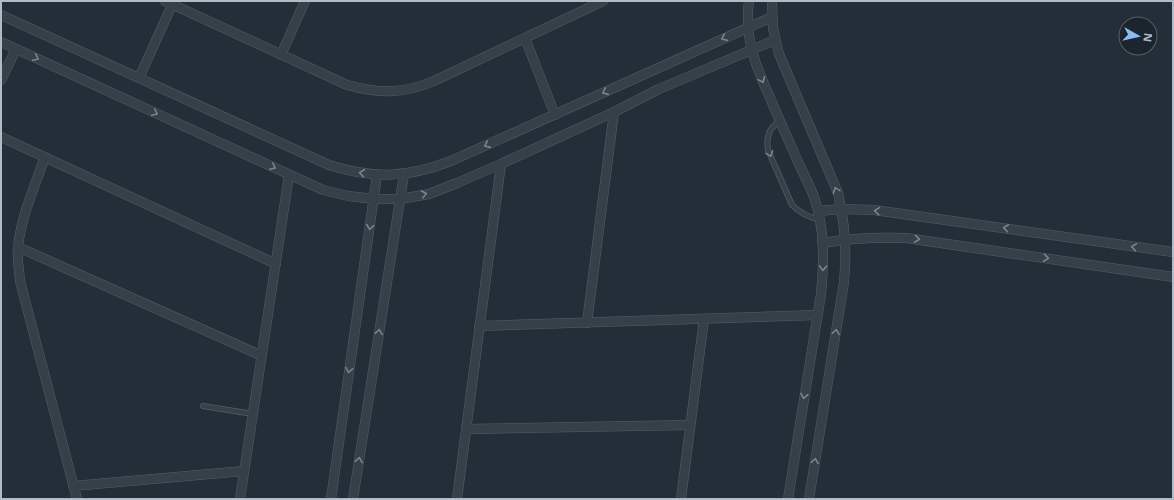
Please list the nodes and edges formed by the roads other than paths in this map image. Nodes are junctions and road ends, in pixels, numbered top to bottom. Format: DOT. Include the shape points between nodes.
graph roads {
  1 [pos="305,1"];
  2 [pos="603,1"];
  3 [pos="749,1"];
  4 [pos="772,1"];
  5 [pos="168,3"];
  6 [pos="1,15"];
  7 [pos="772,17"];
  8 [pos="748,27"];
  9 [pos="525,38"];
  10 [pos="775,40"];
  11 [pos="1,42"];
  12 [pos="16,49"];
  13 [pos="751,50"];
  14 [pos="281,55"];
  15 [pos="139,78"];
  16 [pos="1,80"];
  17 [pos="614,112"];
  18 [pos="555,115"];
  19 [pos="780,121"];
  20 [pos="1,137"];
  21 [pos="45,157"];
  22 [pos="501,164"];
  23 [pos="404,174"];
  24 [pos="289,175"];
  25 [pos="377,175"];
  26 [pos="400,199"];
  27 [pos="374,200"];
  28 [pos="842,209"];
  29 [pos="819,216"];
  30 [pos="846,239"];
  31 [pos="822,243"];
  32 [pos="18,247"];
  33 [pos="1173,252"];
  34 [pos="276,264"];
  35 [pos="1173,277"];
  36 [pos="817,315"];
  37 [pos="704,319"];
  38 [pos="587,323"];
  39 [pos="479,326"];
  40 [pos="262,356"];
  41 [pos="203,406"];
  42 [pos="253,414"];
  43 [pos="690,425"];
  44 [pos="466,429"];
  45 [pos="244,471"];
  46 [pos="74,486"];
  47 [pos="77,499"];
  48 [pos="240,499"];
  49 [pos="331,499"];
  50 [pos="353,499"];
  51 [pos="456,499"];
  52 [pos="681,499"];
  53 [pos="788,499"];
  54 [pos="809,499"];
  1 -- 14 [label="street"];
  2 -- 9 [label="street"];
  3 -- 8 [label="street"];
  4 -- 7 [label="street"];
  5 -- 14 [label="street"];
  5 -- 15 [label="street"];
  6 -- 15 [label="street"];
  7 -- 8 [label="street"];
  7 -- 10 [label="street"];
  8 -- 13 [label="street"];
  8 -- 18 [label="street, one-way"];
  9 -- 14 [label="street" via="434,81 391,92 363,90 347,85"];
  9 -- 18 [label="street"];
  10 -- 13 [label="street"];
  28 -- 10 [label="street, one-way" via="838,193"];
  11 -- 12 [label="street"];
  12 -- 16 [label="street"];
  12 -- 24 [label="street, one-way"];
  13 -- 17 [label="street" via="659,88"];
  13 -- 19 [label="street, one-way"];
  25 -- 15 [label="street, one-way" via="347,171 329,165"];
  17 -- 22 [label="street"];
  17 -- 38 [label="street"];
  18 -- 23 [label="street, one-way" via="451,161"];
  19 -- 29 [label="street" via="814,197"];
  19 -- 29 [label="lane, one-way" via="768,133 768,150 792,206 809,218"];
  20 -- 21 [label="street"];
  21 -- 32 [label="street" via="22,223"];
  21 -- 34 [label="street"];
  26 -- 22 [label="street, one-way" via="429,194"];
  22 -- 39 [label="street"];
  23 -- 25 [label="street"];
  23 -- 26 [label="street"];
  24 -- 27 [label="street" via="324,190"];
  24 -- 34 [label="street"];
  25 -- 27 [label="street"];
  26 -- 27 [label="street"];
  50 -- 26 [label="street, one-way"];
  27 -- 49 [label="street, one-way"];
  28 -- 29 [label="street"];
  28 -- 30 [label="street"];
  33 -- 28 [label="street, one-way" via="906,214"];
  29 -- 31 [label="street"];
  30 -- 31 [label="street"];
  30 -- 35 [label="street, one-way" via="906,238"];
  54 -- 30 [label="street, one-way" via="844,282"];
  31 -- 36 [label="street, one-way" via="823,272"];
  32 -- 40 [label="street"];
  32 -- 46 [label="street" via="20,281"];
  34 -- 40 [label="street"];
  36 -- 37 [label="street"];
  36 -- 53 [label="street, one-way"];
  37 -- 38 [label="street"];
  37 -- 43 [label="street"];
  38 -- 39 [label="street"];
  39 -- 44 [label="street"];
  40 -- 42 [label="street"];
  41 -- 42 [label="lane"];
  42 -- 45 [label="street"];
  43 -- 44 [label="street"];
  43 -- 52 [label="street"];
  44 -- 51 [label="street"];
  45 -- 46 [label="street"];
  45 -- 48 [label="street"];
  46 -- 47 [label="street"];
}
